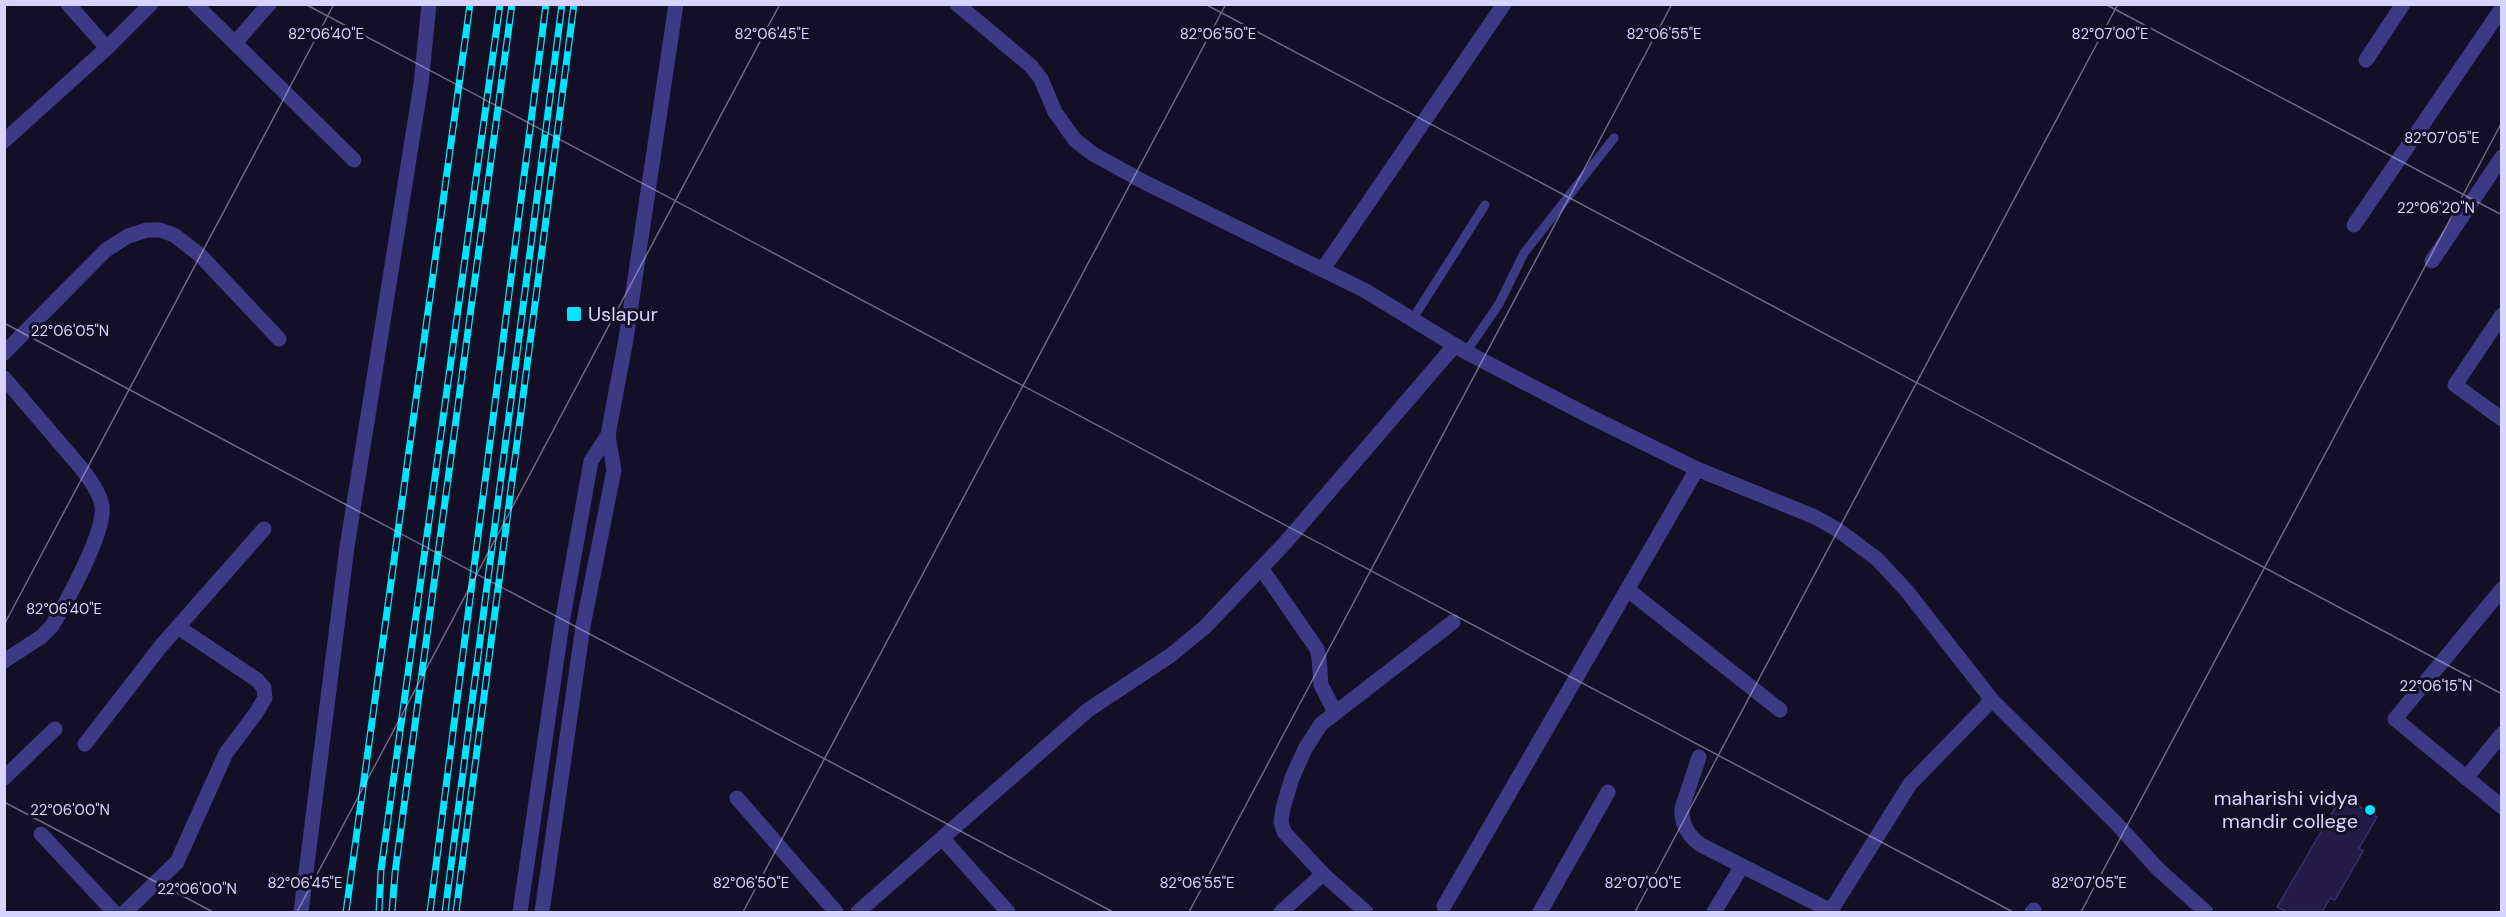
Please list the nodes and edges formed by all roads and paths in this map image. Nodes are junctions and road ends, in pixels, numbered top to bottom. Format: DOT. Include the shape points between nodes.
graph roads {
  1 [pos="68,4"];
  2 [pos="151,4"];
  3 [pos="195,4"];
  4 [pos="269,4"];
  5 [pos="429,4"];
  6 [pos="676,4"];
  7 [pos="957,4"];
  8 [pos="1504,4"];
  9 [pos="2403,4"];
  10 [pos="2502,8"];
  11 [pos="235,43"];
  12 [pos="107,48"];
  13 [pos="2366,60"];
  14 [pos="1614,138"];
  15 [pos="4,141"];
  16 [pos="2502,157"];
  17 [pos="354,160"];
  18 [pos="1485,205"];
  19 [pos="2354,225"];
  20 [pos="2432,261"];
  21 [pos="1323,269"];
  22 [pos="2502,315"];
  23 [pos="1412,320"];
  24 [pos="279,339"];
  25 [pos="1461,349"];
  26 [pos="4,353"];
  27 [pos="4,378"];
  28 [pos="2502,419"];
  29 [pos="608,435"];
  30 [pos="1697,469"];
  31 [pos="264,529"];
  32 [pos="1262,568"];
  33 [pos="2502,589"];
  34 [pos="1628,590"];
  35 [pos="1453,622"];
  36 [pos="562,623"];
  37 [pos="583,626"];
  38 [pos="178,627"];
  39 [pos="4,661"];
  40 [pos="1992,700"];
  41 [pos="1780,710"];
  42 [pos="1335,712"];
  43 [pos="55,729"];
  44 [pos="2502,734"];
  45 [pos="85,744"];
  46 [pos="1699,757"];
  47 [pos="4,778"];
  48 [pos="2466,778"];
  49 [pos="1608,792"];
  50 [pos="737,798"];
  51 [pos="2502,807"];
  52 [pos="41,834"];
  53 [pos="943,839"];
  54 [pos="1742,866"];
  55 [pos="1323,874"];
  56 [pos="1444,906"];
  57 [pos="114,912"];
  58 [pos="125,912"];
  59 [pos="301,912"];
  60 [pos="520,912"];
  61 [pos="542,912"];
  62 [pos="836,912"];
  63 [pos="858,912"];
  64 [pos="1008,912"];
  65 [pos="1281,912"];
  66 [pos="1366,912"];
  67 [pos="1540,912"];
  68 [pos="1714,912"];
  69 [pos="1830,912"];
  70 [pos="2206,912"];
  1 -- 12 [label="street"];
  2 -- 12 [label="street"];
  3 -- 11 [label="street"];
  4 -- 11 [label="street"];
  5 -- 59 [label="street" via="421,84 347,547"];
  6 -- 29 [label="street" via="627,339"];
  7 -- 21 [label="street" via="1031,66 1055,112 1075,140 1093,154"];
  8 -- 21 [label="street"];
  9 -- 13 [label="street"];
  10 -- 19 [label="street"];
  11 -- 17 [label="street"];
  12 -- 15 [label="street"];
  14 -- 25 [label="lane" via="1524,253 1499,304"];
  16 -- 20 [label="street"];
  18 -- 23 [label="lane"];
  21 -- 23 [label="street"];
  22 -- 28 [label="street" via="2455,385"];
  23 -- 25 [label="street"];
  24 -- 26 [label="street" via="186,243 160,230 147,230 115,243"];
  25 -- 30 [label="street"];
  25 -- 32 [label="street"];
  27 -- 39 [label="street" via="82,469 102,507 98,535 56,620 41,637"];
  29 -- 36 [label="street" via="591,461"];
  29 -- 37 [label="street" via="614,470"];
  30 -- 34 [label="street"];
  30 -- 40 [label="street" via="1815,517 1877,559"];
  31 -- 38 [label="street"];
  32 -- 42 [label="street" via="1317,648 1321,685"];
  32 -- 53 [label="street" via="1205,627 1171,655 1088,710"];
  33 -- 48 [label="street" via="2395,719"];
  34 -- 41 [label="street"];
  34 -- 56 [label="street"];
  35 -- 42 [label="street"];
  36 -- 37 [label="street"];
  36 -- 60 [label="street"];
  37 -- 61 [label="street"];
  38 -- 45 [label="street"];
  38 -- 58 [label="street" via="256,680 264,688 265,698 226,753 177,862"];
  40 -- 69 [label="street" via="1910,784"];
  40 -- 70 [label="street" via="2158,869"];
  42 -- 55 [label="street" via="1321,724 1305,749 1280,816 1284,832"];
  43 -- 47 [label="street"];
  44 -- 48 [label="street"];
  46 -- 54 [label="street" via="1682,808 1684,826 1694,840"];
  48 -- 51 [label="street"];
  49 -- 67 [label="street"];
  50 -- 62 [label="street"];
  52 -- 57 [label="street"];
  53 -- 63 [label="street"];
  53 -- 64 [label="street"];
  54 -- 68 [label="street"];
  54 -- 69 [label="street"];
  55 -- 65 [label="street"];
  55 -- 66 [label="street"];
}
